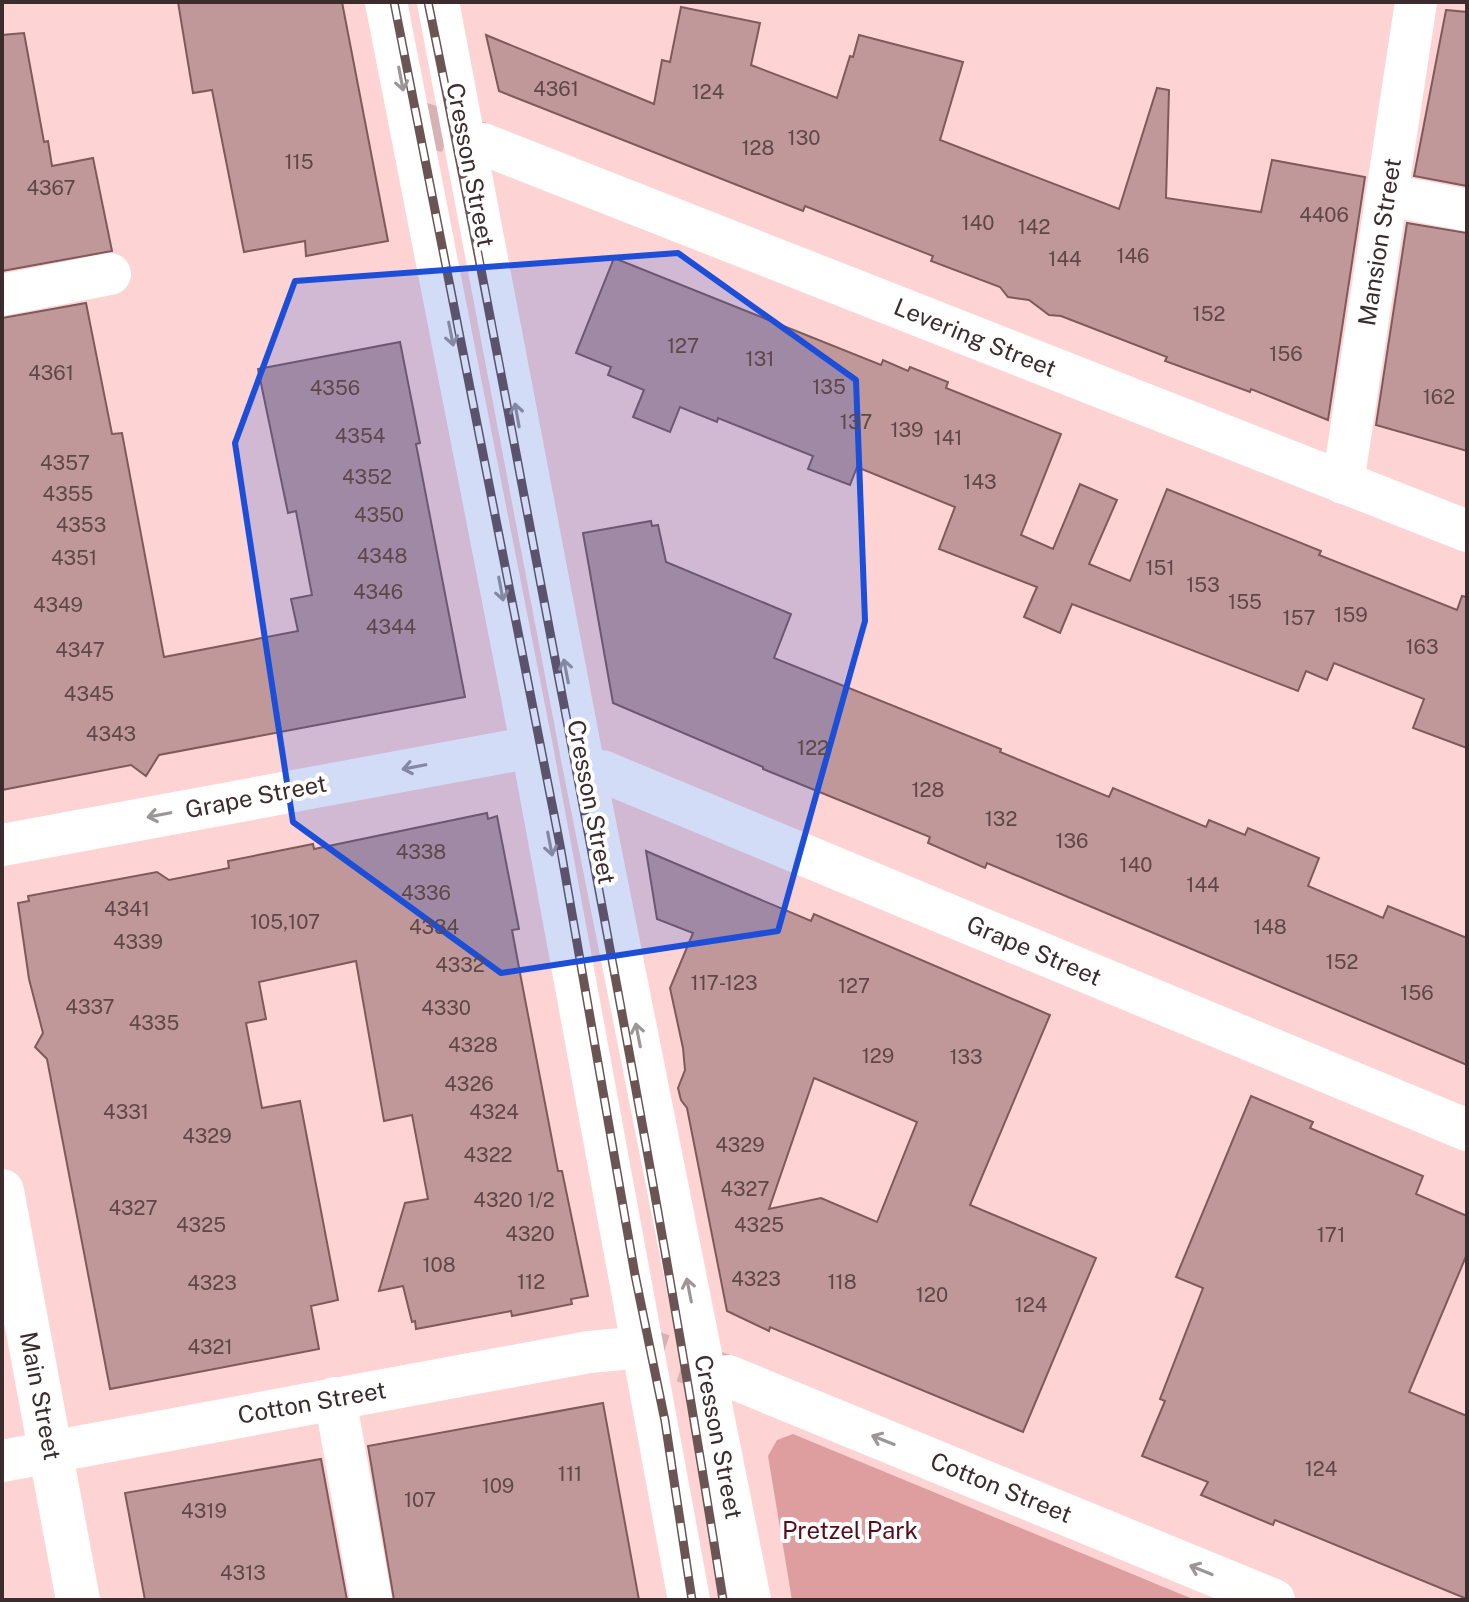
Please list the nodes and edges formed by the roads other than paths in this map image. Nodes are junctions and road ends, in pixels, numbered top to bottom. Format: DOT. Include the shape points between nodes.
graph roads {
  1 [pos="386,2"];
  2 [pos="438,2"];
  3 [pos="1416,2"];
  4 [pos="483,144"];
  5 [pos="1387,195"];
  6 [pos="1467,210"];
  7 [pos="110,274"];
  8 [pos="2,295"];
  9 [pos="1343,483"];
  10 [pos="1467,531"];
  11 [pos="501,752"];
  12 [pos="602,771"];
  13 [pos="2,845"];
  14 [pos="1467,1130"];
  15 [pos="2,1191"];
  16 [pos="622,1349"];
  17 [pos="728,1376"];
  18 [pos="335,1398"];
  19 [pos="50,1452"];
  20 [pos="2,1461"];
  21 [pos="78,1600"];
  22 [pos="371,1600"];
  23 [pos="689,1600"];
  24 [pos="750,1600"];
  25 [pos="1274,1600"];
  1 -- 23 [label="street, Cresson Street, one-way" via="536,768"];
  24 -- 2 [label="street, Cresson Street, one-way"];
  3 -- 5 [label="street, Mansion Street"];
  4 -- 9 [label="street, Levering Street"];
  5 -- 6 [label="street"];
  5 -- 9 [label="street, Mansion Street"];
  7 -- 8 [label="street"];
  9 -- 10 [label="street, Levering Street"];
  11 -- 13 [label="street, Grape Street, one-way"];
  12 -- 14 [label="street, Grape Street"];
  15 -- 19 [label="street, Main Street"];
  16 -- 18 [label="street, Cotton Street"];
  25 -- 17 [label="street, Cotton Street, one-way"];
  18 -- 19 [label="street, Cotton Street"];
  18 -- 22 [label="street"];
  19 -- 20 [label="street, Cotton Street"];
  19 -- 21 [label="street, Main Street"];
}
